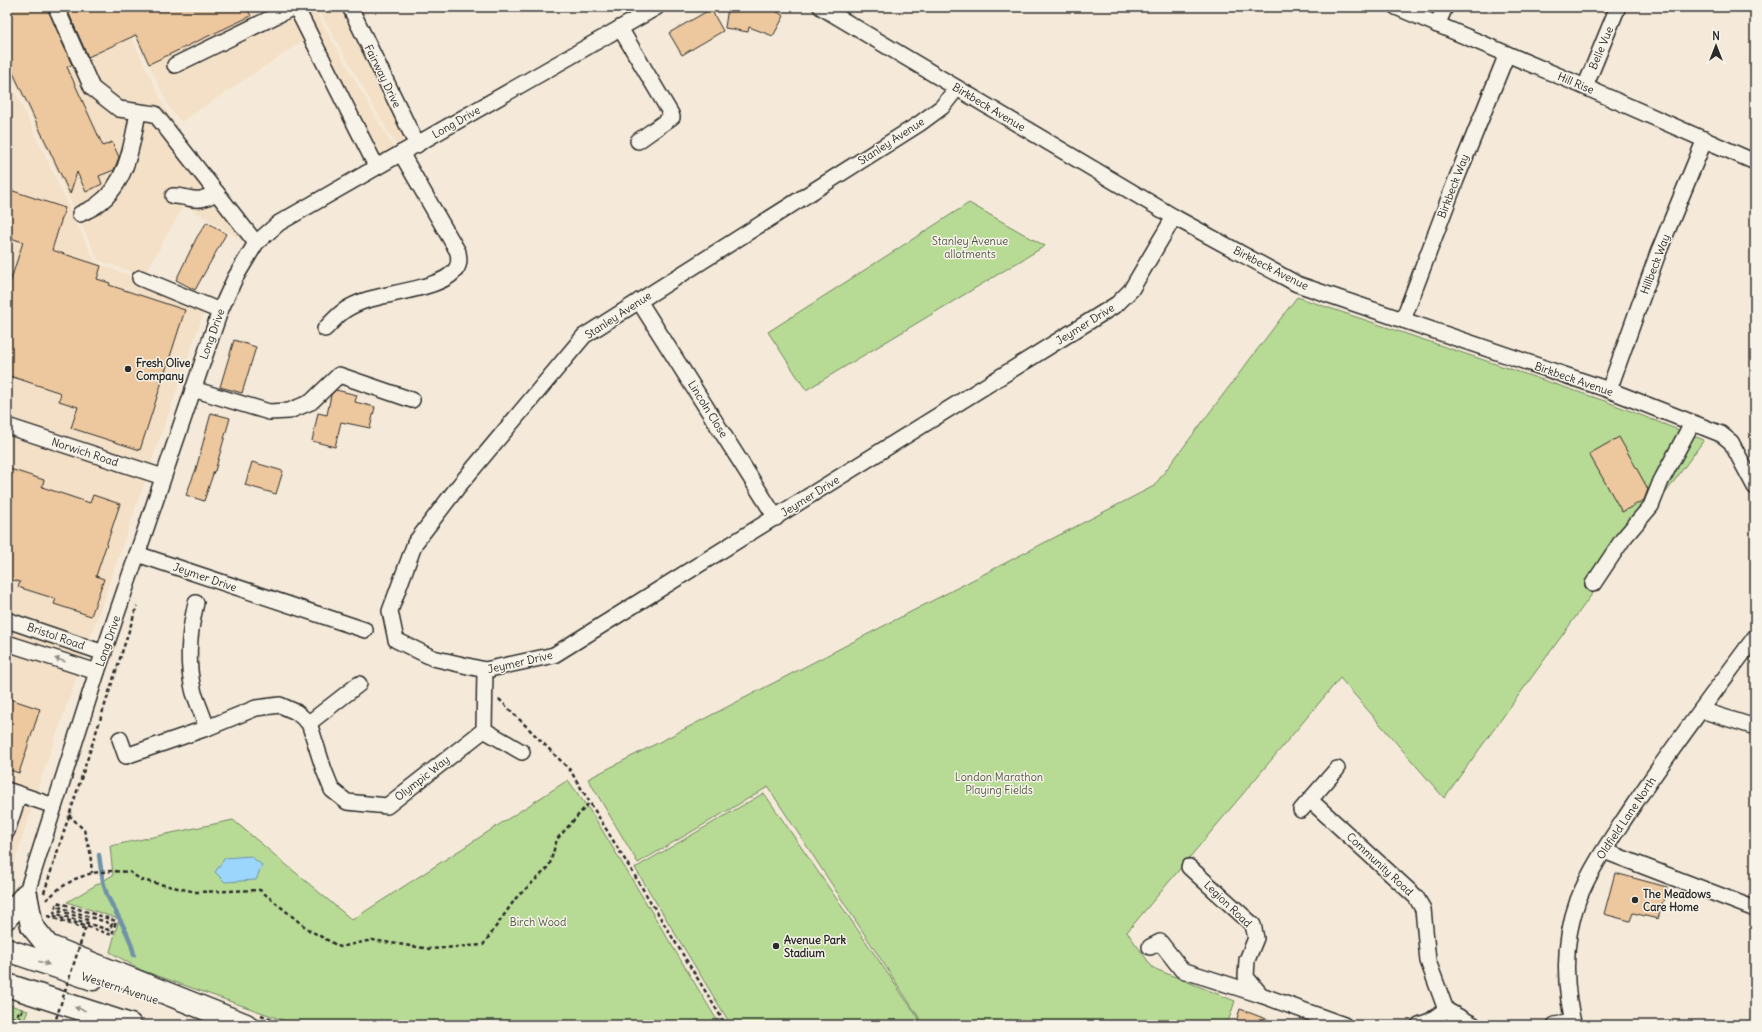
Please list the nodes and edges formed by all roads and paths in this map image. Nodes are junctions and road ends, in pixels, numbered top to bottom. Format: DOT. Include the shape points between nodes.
graph roads {
  1 [pos="56,7"];
  2 [pos="295,7"];
  3 [pos="350,7"];
  4 [pos="657,7"];
  5 [pos="821,7"];
  6 [pos="1396,7"];
  7 [pos="1445,7"];
  8 [pos="1617,10"];
  9 [pos="1437,25"];
  10 [pos="620,28"];
  11 [pos="1507,54"];
  12 [pos="175,65"];
  13 [pos="1585,87"];
  14 [pos="957,88"];
  15 [pos="138,112"];
  16 [pos="1705,139"];
  17 [pos="638,141"];
  18 [pos="417,144"];
  19 [pos="401,153"];
  20 [pos="1755,162"];
  21 [pos="376,166"];
  22 [pos="217,193"];
  23 [pos="173,196"];
  24 [pos="80,214"];
  25 [pos="1174,217"];
  26 [pos="256,243"];
  27 [pos="140,278"];
  28 [pos="639,301"];
  29 [pos="220,311"];
  30 [pos="1403,320"];
  31 [pos="325,329"];
  32 [pos="193,388"];
  33 [pos="1609,390"];
  34 [pos="412,400"];
  35 [pos="1692,423"];
  36 [pos="7,426"];
  37 [pos="163,477"];
  38 [pos="1755,487"];
  39 [pos="776,518"];
  40 [pos="138,554"];
  41 [pos="1593,584"];
  42 [pos="138,600"];
  43 [pos="196,603"];
  44 [pos="7,620"];
  45 [pos="364,630"];
  46 [pos="1755,637"];
  47 [pos="396,640"];
  48 [pos="7,643"];
  49 [pos="104,653"];
  50 [pos="485,670"];
  51 [pos="97,672"];
  52 [pos="359,684"];
  53 [pos="1701,710"];
  54 [pos="309,723"];
  55 [pos="1755,727"];
  56 [pos="207,728"];
  57 [pos="484,730"];
  58 [pos="120,739"];
  59 [pos="522,752"];
  60 [pos="1337,769"];
  61 [pos="13,792"];
  62 [pos="590,802"];
  63 [pos="54,806"];
  64 [pos="69,815"];
  65 [pos="7,831"];
  66 [pos="1604,851"];
  67 [pos="1189,867"];
  68 [pos="92,873"];
  69 [pos="34,899"];
  70 [pos="1755,909"];
  71 [pos="53,916"];
  72 [pos="7,917"];
  73 [pos="85,929"];
  74 [pos="1150,947"];
  75 [pos="7,950"];
  76 [pos="7,985"];
  77 [pos="1261,995"];
  78 [pos="1446,1010"];
  79 [pos="18,1020"];
  80 [pos="1573,1024"];
  81 [pos="7,1025"];
  82 [pos="19,1025"];
  83 [pos="33,1025"];
  84 [pos="54,1025"];
  85 [pos="130,1025"];
  86 [pos="234,1025"];
  87 [pos="246,1025"];
  88 [pos="726,1025"];
  89 [pos="1344,1025"];
  90 [pos="1419,1025"];
  91 [pos="1474,1025"];
  92 [pos="1555,1025"];
  1 -- 15 [label="street" via="92,88 119,109"];
  2 -- 12 [label="street"];
  2 -- 21 [label="street"];
  3 -- 18 [label="street, Fairway Drive"];
  4 -- 10 [label="street, Long Drive"];
  5 -- 14 [label="street, Birkbeck Avenue"];
  6 -- 9 [label="street, Hill Rise"];
  7 -- 9 [label="street"];
  8 -- 13 [label="street, Belle Vue"];
  9 -- 11 [label="street, Hill Rise"];
  10 -- 17 [label="street" via="672,117"];
  10 -- 18 [label="street, Long Drive"];
  11 -- 13 [label="street, Hill Rise"];
  11 -- 30 [label="street, Birkbeck Way"];
  13 -- 16 [label="street, Hill Rise"];
  14 -- 25 [label="street, Birkbeck Avenue"];
  14 -- 28 [label="street, Stanley Avenue" via="942,107 919,124"];
  15 -- 22 [label="street" via="155,114"];
  15 -- 24 [label="street" via="125,170 112,190 97,205"];
  16 -- 20 [label="street, Hill Rise"];
  16 -- 33 [label="street, Hillbeck Way" via="1658,253"];
  18 -- 19 [label="street, Long Drive"];
  19 -- 21 [label="street, Long Drive"];
  19 -- 31 [label="street" via="458,252 460,260 456,270 446,279 363,301 342,310"];
  21 -- 26 [label="street, Long Drive" via="279,223"];
  22 -- 23 [label="street" via="202,199"];
  22 -- 26 [label="street"];
  25 -- 30 [label="street, Birkbeck Avenue" via="1297,284"];
  25 -- 39 [label="street, Jeymer Drive" via="1131,290 1117,304"];
  26 -- 29 [label="street, Long Drive" via="234,278"];
  27 -- 29 [label="street"];
  28 -- 39 [label="street, Lincoln Close"];
  28 -- 47 [label="street, Stanley Avenue" via="584,336 457,488 415,543 390,611"];
  29 -- 32 [label="street, Long Drive"];
  30 -- 33 [label="street, Birkbeck Avenue"];
  32 -- 34 [label="street" via="268,416 311,402 339,375"];
  32 -- 37 [label="street, Long Drive"];
  33 -- 35 [label="street, Birkbeck Avenue"];
  35 -- 38 [label="street, Birkbeck Avenue" via="1721,434 1731,442"];
  35 -- 41 [label="street" via="1660,481 1651,506 1623,539"];
  36 -- 37 [label="street, Norwich Road"];
  37 -- 40 [label="street, Long Drive"];
  39 -- 50 [label="street, Jeymer Drive" via="554,656"];
  40 -- 45 [label="street, Jeymer Drive"];
  40 -- 49 [label="street, Long Drive"];
  42 -- 64 [label="path"];
  43 -- 56 [label="street" via="190,626 189,663 194,692"];
  44 -- 49 [label="street, Bristol Road"];
  46 -- 53 [label="street, Oldfield Lane North"];
  47 -- 50 [label="street, Jeymer Drive" via="433,658"];
  51 -- 48 [label="street, Bristol Road, one-way"];
  49 -- 51 [label="street, Long Drive"];
  50 -- 57 [label="street"];
  50 -- 62 [label="path" via="494,694 570,770"];
  51 -- 63 [label="street, Long Drive"];
  52 -- 54 [label="street"];
  53 -- 55 [label="street"];
  53 -- 66 [label="street, Oldfield Lane North"];
  54 -- 56 [label="street" via="296,712 280,705 256,708"];
  54 -- 57 [label="street, Olympic Way" via="332,790 347,802 386,806"];
  56 -- 58 [label="street" via="126,756"];
  57 -- 59 [label="street"];
  60 -- 78 [label="street, Community Road" via="1306,805 1416,897 1423,909 1428,961"];
  61 -- 63 [label="street"];
  61 -- 65 [label="street"];
  62 -- 68 [label="path" via="557,839 549,867 516,898 483,945 430,949 372,940 340,947 309,930 260,890 196,892 140,880 130,872"];
  62 -- 88 [label="path"];
  63 -- 69 [label="street, Long Drive"];
  64 -- 68 [label="path" via="84,830 90,851"];
  64 -- 69 [label="path"];
  66 -- 70 [label="street"];
  66 -- 80 [label="street, Oldfield Lane North" via="1578,900 1570,927 1566,955 1567,987"];
  67 -- 77 [label="street, Legion Road" via="1254,925 1256,938 1247,960 1246,977"];
  68 -- 69 [label="path"];
  69 -- 72 [label="highway"];
  69 -- 87 [label="highway" via="32,926 48,946"];
  71 -- 71 [label="path" via="57,902 116,922 112,934"];
  71 -- 73 [label="path"];
  71 -- 73 [label="path, bridge" via="68,917 82,921 88,924 110,930 112,924 59,907 58,910 88,920 86,925"];
  73 -- 84 [label="path, bridge"];
  74 -- 77 [label="street" via="1160,942 1182,970"];
  75 -- 86 [label="highway, Western Avenue, one-way"];
  85 -- 76 [label="highway, one-way"];
  77 -- 89 [label="street"];
  78 -- 90 [label="street"];
  78 -- 91 [label="street"];
  79 -- 81 [label="path" via="23,1008"];
  79 -- 82 [label="path"];
  79 -- 83 [label="path"];
  80 -- 92 [label="street"];
}
